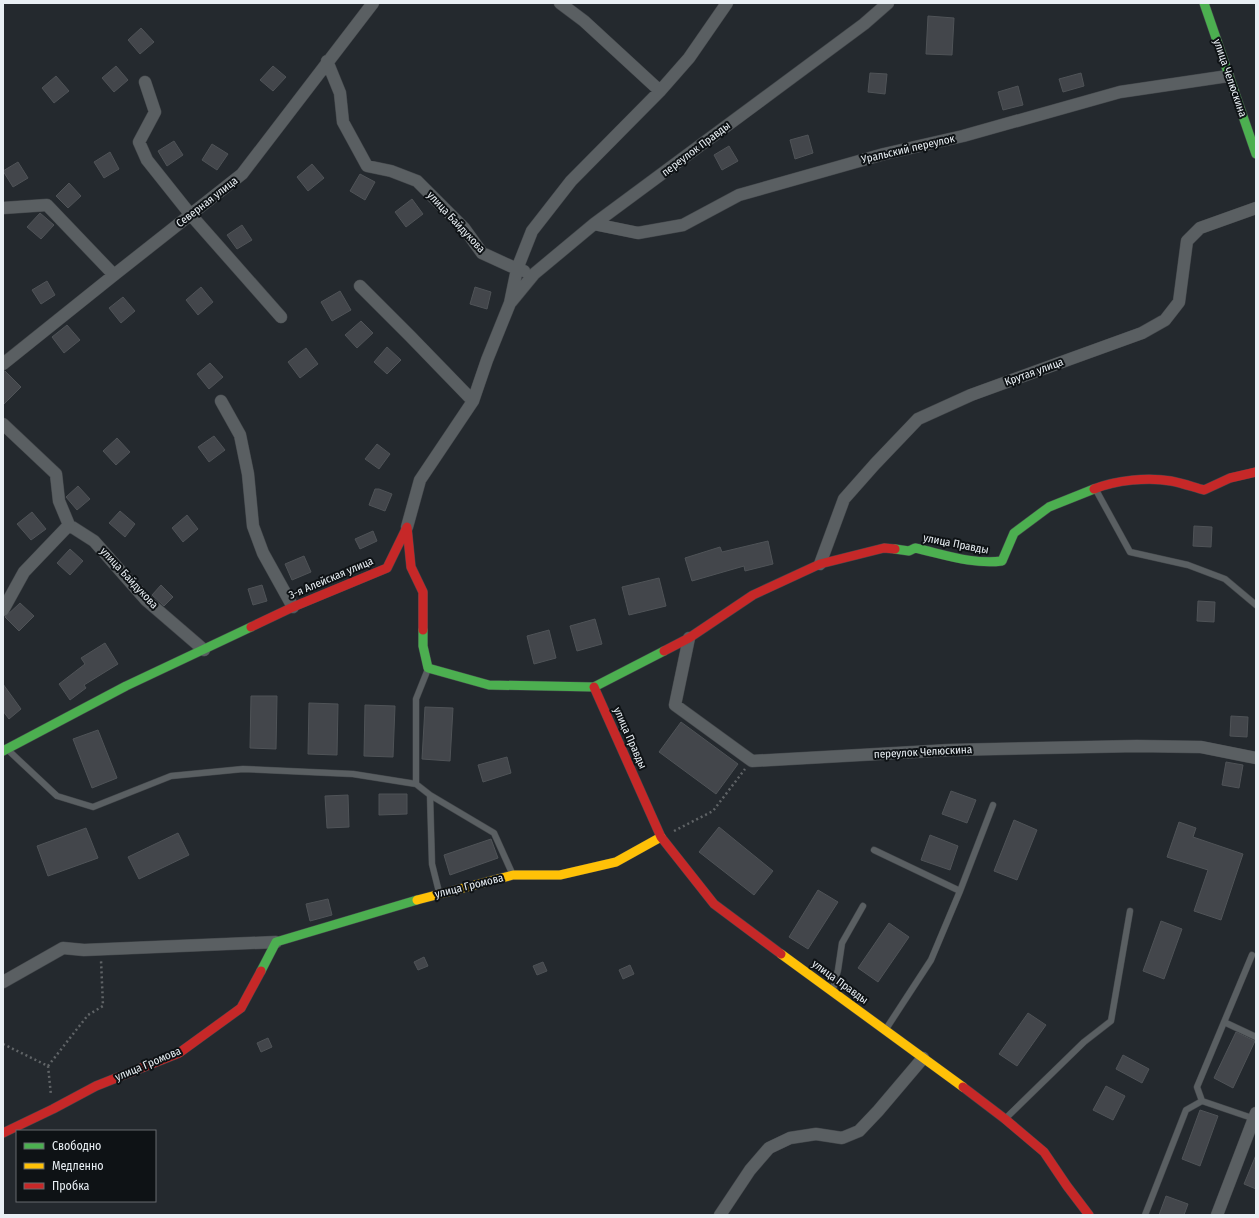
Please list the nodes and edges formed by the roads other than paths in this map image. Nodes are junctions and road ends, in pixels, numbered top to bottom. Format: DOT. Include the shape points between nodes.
graph roads {
  1 [pos="373,3"];
  2 [pos="560,3"];
  3 [pos="888,3"];
  4 [pos="1204,3"];
  5 [pos="724,4"];
  6 [pos="327,61"];
  7 [pos="1228,76"];
  8 [pos="145,82"];
  9 [pos="660,91"];
  10 [pos="1252,129"];
  11 [pos="1256,154"];
  12 [pos="3,208"];
  13 [pos="1256,208"];
  14 [pos="190,214"];
  15 [pos="594,224"];
  16 [pos="516,269"];
  17 [pos="534,274"];
  18 [pos="114,275"];
  19 [pos="360,286"];
  20 [pos="510,303"];
  21 [pos="281,317"];
  22 [pos="3,364"];
  23 [pos="221,401"];
  24 [pos="473,401"];
  25 [pos="3,424"];
  26 [pos="1256,472"];
  27 [pos="1095,488"];
  28 [pos="69,525"];
  29 [pos="407,527"];
  30 [pos="820,564"];
  31 [pos="1256,605"];
  32 [pos="292,607"];
  33 [pos="3,610"];
  34 [pos="689,638"];
  35 [pos="204,650"];
  36 [pos="428,668"];
  37 [pos="594,687"];
  38 [pos="4,747"];
  39 [pos="1256,758"];
  40 [pos="416,784"];
  41 [pos="430,795"];
  42 [pos="993,805"];
  43 [pos="661,837"];
  44 [pos="874,850"];
  45 [pos="513,875"];
  46 [pos="960,891"];
  47 [pos="439,893"];
  48 [pos="863,906"];
  49 [pos="1130,911"];
  50 [pos="276,942"];
  51 [pos="1252,955"];
  52 [pos="3,982"];
  53 [pos="832,991"];
  54 [pos="1224,1022"];
  55 [pos="885,1030"];
  56 [pos="1256,1037"];
  57 [pos="923,1058"];
  58 [pos="1202,1101"];
  59 [pos="1255,1117"];
  60 [pos="1005,1119"];
  61 [pos="3,1133"];
  62 [pos="720,1215"];
  63 [pos="1089,1215"];
  64 [pos="1145,1215"];
  65 [pos="1217,1215"];
  1 -- 6 [label="street, Северная улица"];
  2 -- 9 [label="street" via="584,21"];
  3 -- 15 [label="street, переулок Правды" via="864,24"];
  4 -- 7 [label="street, улица Челюскина"];
  5 -- 9 [label="street" via="689,58"];
  6 -- 14 [label="street, Северная улица" via="242,174"];
  6 -- 16 [label="street, улица Байдукова" via="340,93 343,122 367,166 391,171 418,182 464,228 482,253"];
  7 -- 10 [label="street, улица Челюскина"];
  7 -- 15 [label="street, Уральский переулок" via="1120,92 963,136 884,154 739,195 683,225 638,233"];
  8 -- 14 [label="street" via="155,112 139,142 147,160"];
  9 -- 16 [label="street" via="566,188 532,231"];
  10 -- 11 [label="street, улица Челюскина"];
  12 -- 18 [label="street" via="48,205"];
  13 -- 30 [label="street, Крутая улица" via="1200,228 1186,241 1179,302 1165,320 1142,333 971,396 918,419 844,499"];
  14 -- 18 [label="street, Северная улица"];
  14 -- 21 [label="street"];
  15 -- 17 [label="street, переулок Правды"];
  16 -- 17 [label="street, улица Байдукова"];
  16 -- 20 [label="street"];
  17 -- 20 [label="street, переулок Правды"];
  18 -- 22 [label="street, Северная улица"];
  19 -- 24 [label="street"];
  20 -- 24 [label="street"];
  23 -- 32 [label="street" via="240,435 248,474 253,526 263,553"];
  24 -- 29 [label="street" via="420,480"];
  25 -- 28 [label="street" via="56,474 59,501"];
  26 -- 27 [label="street, улица Правды" via="1230,478 1204,490 1171,481 1143,479"];
  27 -- 30 [label="street, улица Правды" via="1049,507 1014,534 1002,561 989,563 915,548 909,551 884,548"];
  27 -- 31 [label="lane" via="1130,552 1188,565 1225,579"];
  28 -- 33 [label="street" via="24,572"];
  28 -- 35 [label="street, улица Байдукова" via="94,541 146,600"];
  29 -- 32 [label="street, 3-я Алейская улица" via="387,568"];
  29 -- 36 [label="street" via="411,567 423,592 423,646"];
  30 -- 34 [label="street, улица Правды" via="753,595"];
  32 -- 35 [label="street, 3-я Алейская улица"];
  34 -- 37 [label="street, улица Правды"];
  34 -- 39 [label="street, переулок Челюскина" via="675,705 752,761 950,750 1137,746 1201,746"];
  35 -- 38 [label="street, 3-я Алейская улица"];
  36 -- 37 [label="street" via="489,685"];
  36 -- 40 [label="lane" via="416,699"];
  37 -- 43 [label="street, улица Правды"];
  38 -- 40 [label="lane" via="57,796 93,807 172,776 243,769 353,774"];
  40 -- 41 [label="lane"];
  41 -- 45 [label="lane" via="494,833"];
  41 -- 47 [label="lane" via="432,864"];
  42 -- 46 [label="lane"];
  43 -- 45 [label="street, улица Громова" via="616,862 560,875"];
  43 -- 53 [label="street, улица Правды" via="714,904"];
  44 -- 46 [label="lane"];
  45 -- 47 [label="street, улица Громова"];
  46 -- 55 [label="lane" via="931,960"];
  47 -- 50 [label="street, улица Громова"];
  48 -- 53 [label="lane" via="842,943"];
  49 -- 60 [label="lane" via="1111,1021 1084,1042"];
  50 -- 52 [label="street, улица Громова" via="84,950 63,948"];
  50 -- 61 [label="street, улица Громова" via="241,1008 179,1053 96,1086"];
  51 -- 54 [label="lane"];
  53 -- 55 [label="street, улица Правды"];
  54 -- 56 [label="lane"];
  54 -- 58 [label="lane" via="1197,1086"];
  55 -- 57 [label="street, улица Правды"];
  57 -- 60 [label="street, улица Правды"];
  57 -- 62 [label="street" via="859,1130 842,1138 816,1134 790,1138 769,1148 750,1170"];
  58 -- 59 [label="lane"];
  58 -- 64 [label="lane" via="1186,1110"];
  59 -- 65 [label="street"];
  60 -- 63 [label="street, улица Правды" via="1044,1152"];
}
